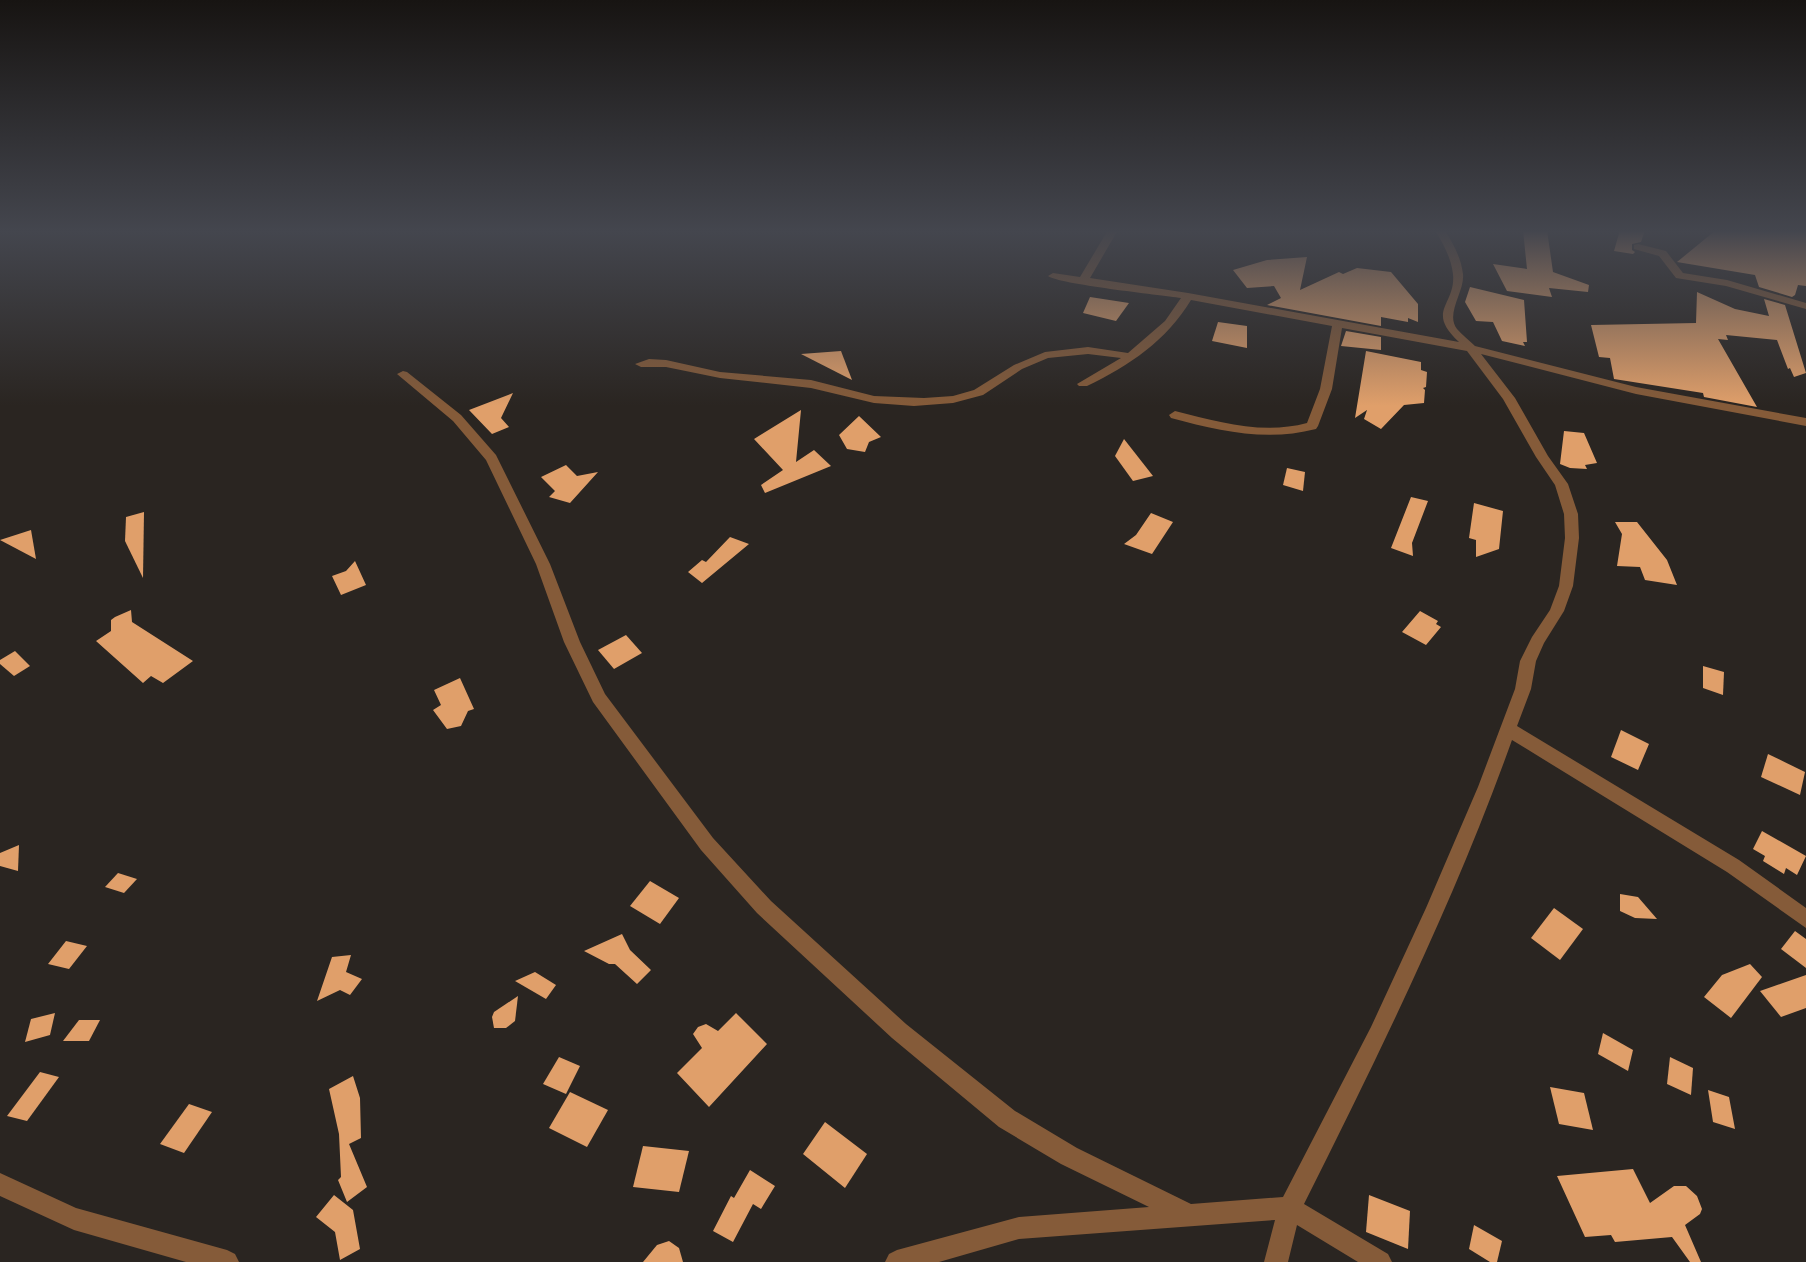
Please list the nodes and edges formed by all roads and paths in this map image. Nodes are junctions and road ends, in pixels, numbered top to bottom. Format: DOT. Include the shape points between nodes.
graph roads {
  1 [pos="1138,289"];
  2 [pos="1456,289"];
  3 [pos="1747,289"];
  4 [pos="1188,296"];
  5 [pos="1806,306"];
  6 [pos="1338,323"];
  7 [pos="1471,348"];
  8 [pos="1132,357"];
  9 [pos="641,364"];
  10 [pos="403,374"];
  11 [pos="1083,384"];
  12 [pos="1175,415"];
  13 [pos="1806,422"];
  14 [pos="1508,729"];
  15 [pos="1806,919"];
  16 [pos="0,1184"];
  17 [pos="1290,1208"];
  18 [pos="1189,1215"];
  19 [pos="228,1262"];
  20 [pos="897,1262"];
  21 [pos="1276,1262"];
  22 [pos="1380,1262"];
  1 -- 4 [label="street"];
  2 -- 7 [label="street" via="1447,320"];
  3 -- 5 [label="street"];
  4 -- 6 [label="street"];
  4 -- 8 [label="street" via="1166,325"];
  6 -- 7 [label="street"];
  6 -- 12 [label="street" via="1329,383 1312,426 1266,433"];
  7 -- 13 [label="street" via="1636,390"];
  7 -- 14 [label="street" via="1509,398 1561,484 1571,514 1566,586 1557,611 1528,661 1523,689"];
  8 -- 9 [label="street" via="1095,351 1055,351 1028,361 995,385 972,395 891,402 816,385 722,375 660,361"];
  8 -- 11 [label="street"];
  10 -- 18 [label="street" via="457,418 492,458 543,564 572,642 599,698 707,844 764,907 898,1031 1007,1119 1069,1156"];
  14 -- 15 [label="street" via="1733,866"];
  14 -- 17 [label="street" via="1474,818 1383,1024"];
  16 -- 19 [label="street" via="74,1219"];
  17 -- 18 [label="street"];
  17 -- 21 [label="street"];
  17 -- 22 [label="street"];
  18 -- 20 [label="street" via="1019,1228"];
}
